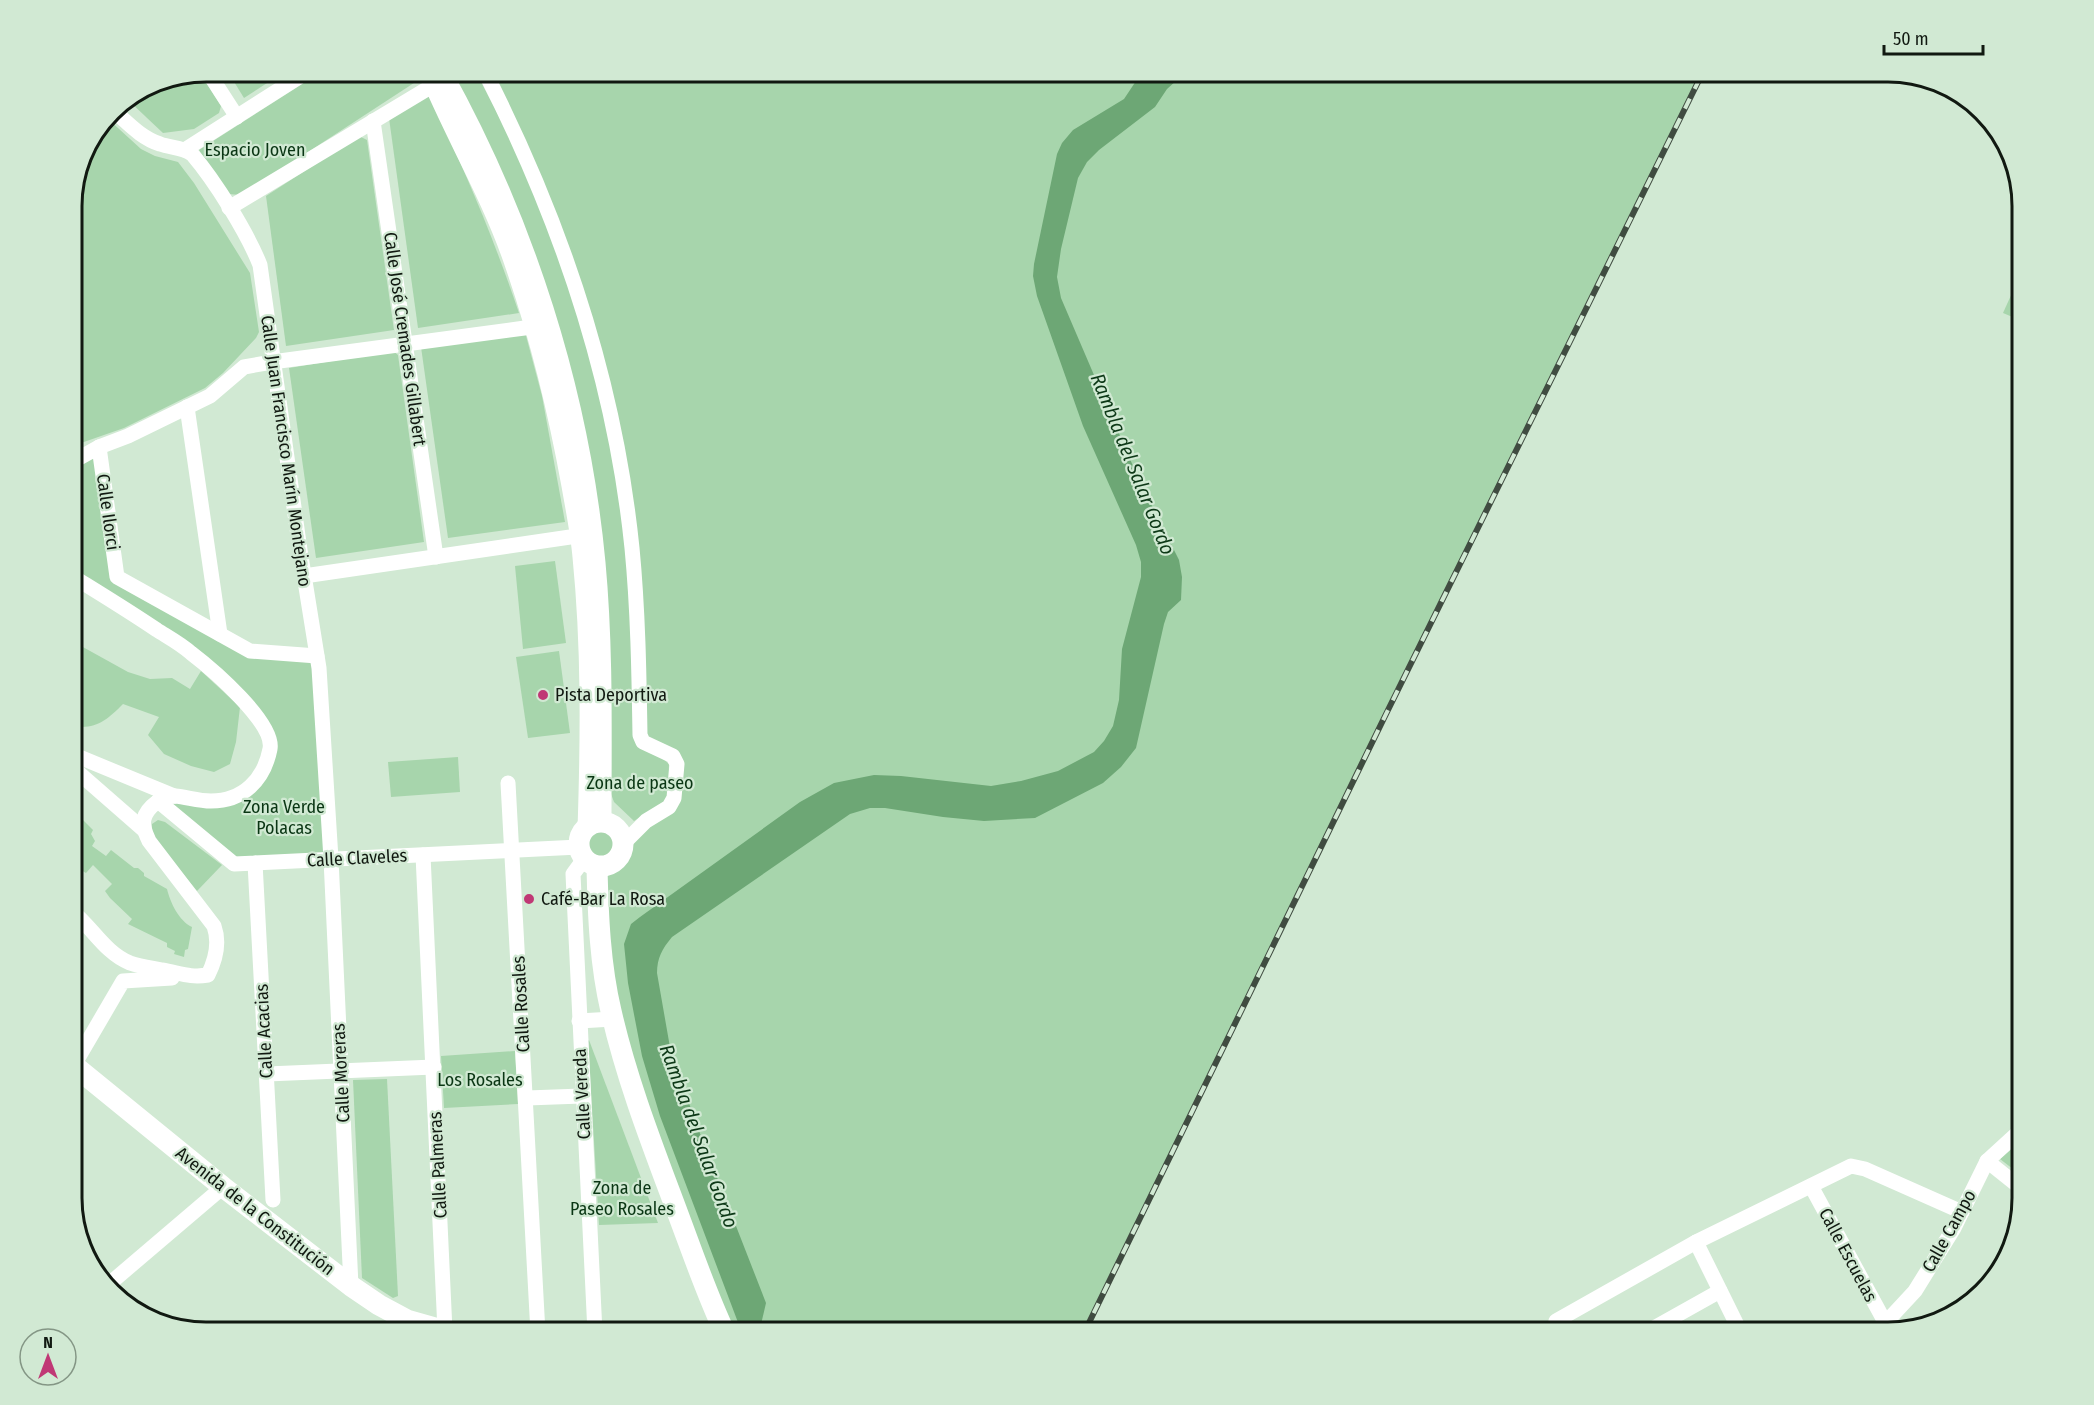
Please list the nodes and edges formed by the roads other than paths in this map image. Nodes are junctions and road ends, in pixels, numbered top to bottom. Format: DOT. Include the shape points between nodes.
graph roads {
  1 [pos="215,83"];
  2 [pos="290,83"];
  3 [pos="425,83"];
  4 [pos="436,83"];
  5 [pos="438,83"];
  6 [pos="491,83"];
  7 [pos="121,117"];
  8 [pos="237,117"];
  9 [pos="373,121"];
  10 [pos="186,149"];
  11 [pos="229,208"];
  12 [pos="532,327"];
  13 [pos="406,344"];
  14 [pos="272,362"];
  15 [pos="187,407"];
  16 [pos="99,447"];
  17 [pos="83,456"];
  18 [pos="577,536"];
  19 [pos="436,556"];
  20 [pos="304,576"];
  21 [pos="83,583"];
  22 [pos="220,634"];
  23 [pos="317,656"];
  24 [pos="83,759"];
  25 [pos="83,777"];
  26 [pos="508,783"];
  27 [pos="174,796"];
  28 [pos="158,801"];
  29 [pos="144,830"];
  30 [pos="624,843"];
  31 [pos="589,844"];
  32 [pos="512,850"];
  33 [pos="423,855"];
  34 [pos="331,859"];
  35 [pos="255,863"];
  36 [pos="83,919"];
  37 [pos="193,978"];
  38 [pos="613,1019"];
  39 [pos="579,1021"];
  40 [pos="83,1048"];
  41 [pos="434,1067"];
  42 [pos="341,1071"];
  43 [pos="83,1073"];
  44 [pos="267,1074"];
  45 [pos="582,1096"];
  46 [pos="527,1098"];
  47 [pos="2012,1138"];
  48 [pos="1987,1161"];
  49 [pos="2012,1181"];
  50 [pos="1811,1186"];
  51 [pos="223,1187"];
  52 [pos="273,1200"];
  53 [pos="1962,1212"];
  54 [pos="1696,1242"];
  55 [pos="113,1280"];
  56 [pos="351,1286"];
  57 [pos="1720,1291"];
  58 [pos="414,1322"];
  59 [pos="448,1322"];
  60 [pos="537,1322"];
  61 [pos="594,1322"];
  62 [pos="719,1322"];
  63 [pos="1567,1322"];
  64 [pos="1665,1322"];
  65 [pos="1736,1322"];
  66 [pos="1882,1322"];
  67 [pos="1891,1322"];
  1 -- 8 [label="street"];
  2 -- 8 [label="street"];
  3 -- 9 [label="street"];
  4 -- 12 [label="street" via="486,199"];
  5 -- 31 [label="main road" via="462,111 530,270 574,428 588,510 600,641"];
  6 -- 30 [label="street" via="540,187 587,323 604,386 632,546 639,735 643,742 673,756 677,764 674,798 669,807 646,821"];
  7 -- 10 [label="street" via="143,136"];
  8 -- 10 [label="street"];
  9 -- 11 [label="street"];
  9 -- 13 [label="street, Calle José Cremades Gillabert"];
  10 -- 11 [label="street, Calle Juan Francisco Marín Montejano" via="200,163"];
  11 -- 14 [label="street, Calle Juan Francisco Marín Montejano" via="260,265"];
  12 -- 13 [label="street"];
  12 -- 18 [label="street" via="554,410"];
  13 -- 14 [label="street"];
  13 -- 19 [label="street, Calle José Cremades Gillabert"];
  14 -- 15 [label="street" via="244,367 210,396"];
  14 -- 20 [label="street, Calle Juan Francisco Marín Montejano"];
  15 -- 16 [label="street"];
  15 -- 22 [label="street"];
  16 -- 17 [label="street"];
  16 -- 22 [label="street, Calle Ilorci" via="117,577"];
  18 -- 19 [label="street"];
  18 -- 31 [label="street" via="586,658"];
  19 -- 20 [label="street"];
  20 -- 23 [label="street, Calle Juan Francisco Marín Montejano"];
  21 -- 27 [label="street" via="190,652 245,703 269,734 271,747 265,766 246,792 212,801"];
  22 -- 23 [label="street" via="250,651"];
  23 -- 34 [label="street, Calle Juan Francisco Marín Montejano"];
  24 -- 27 [label="street"];
  25 -- 29 [label="street"];
  26 -- 32 [label="street, Calle Rosales"];
  27 -- 28 [label="street"];
  28 -- 29 [label="street" via="148,811"];
  28 -- 35 [label="street, Calle Claveles" via="234,864"];
  29 -- 37 [label="street" via="214,926 219,939 208,975"];
  30 -- 31 [label="main road" via="615,827"];
  30 -- 31 [label="main road" via="621,856 610,865"];
  31 -- 32 [label="street, Calle Claveles"];
  31 -- 38 [label="main road"];
  31 -- 39 [label="street, Calle Vereda" via="573,874"];
  32 -- 33 [label="street, Calle Claveles"];
  32 -- 46 [label="street, Calle Rosales"];
  33 -- 34 [label="street, Calle Claveles"];
  33 -- 41 [label="street, Calle Palmeras"];
  34 -- 35 [label="street, Calle Claveles"];
  34 -- 42 [label="street, Calle Moreras"];
  35 -- 44 [label="street, Calle Acacias"];
  36 -- 37 [label="street" via="99,940 129,963"];
  37 -- 40 [label="street" via="123,981"];
  38 -- 39 [label="street"];
  38 -- 62 [label="main road" via="636,1101"];
  39 -- 45 [label="street, Calle Vereda"];
  41 -- 42 [label="street"];
  41 -- 59 [label="street, Calle Palmeras"];
  42 -- 44 [label="street"];
  42 -- 56 [label="street, Calle Moreras"];
  43 -- 51 [label="main road, Avenida de la Constitución"];
  44 -- 52 [label="street, Calle Acacias"];
  45 -- 46 [label="street"];
  45 -- 61 [label="street, Calle Vereda"];
  46 -- 60 [label="street, Calle Rosales"];
  47 -- 48 [label="street, Calle Campo"];
  48 -- 49 [label="street"];
  48 -- 53 [label="street, Calle Campo"];
  50 -- 53 [label="street" via="1851,1166"];
  50 -- 54 [label="street"];
  50 -- 66 [label="street, Calle Escuelas"];
  51 -- 55 [label="street"];
  51 -- 56 [label="main road, Avenida de la Constitución"];
  53 -- 67 [label="street, Calle Campo" via="1915,1291"];
  54 -- 57 [label="street"];
  54 -- 63 [label="street"];
  56 -- 58 [label="main road, Avenida de la Constitución"];
  57 -- 64 [label="street"];
  57 -- 65 [label="street"];
}
